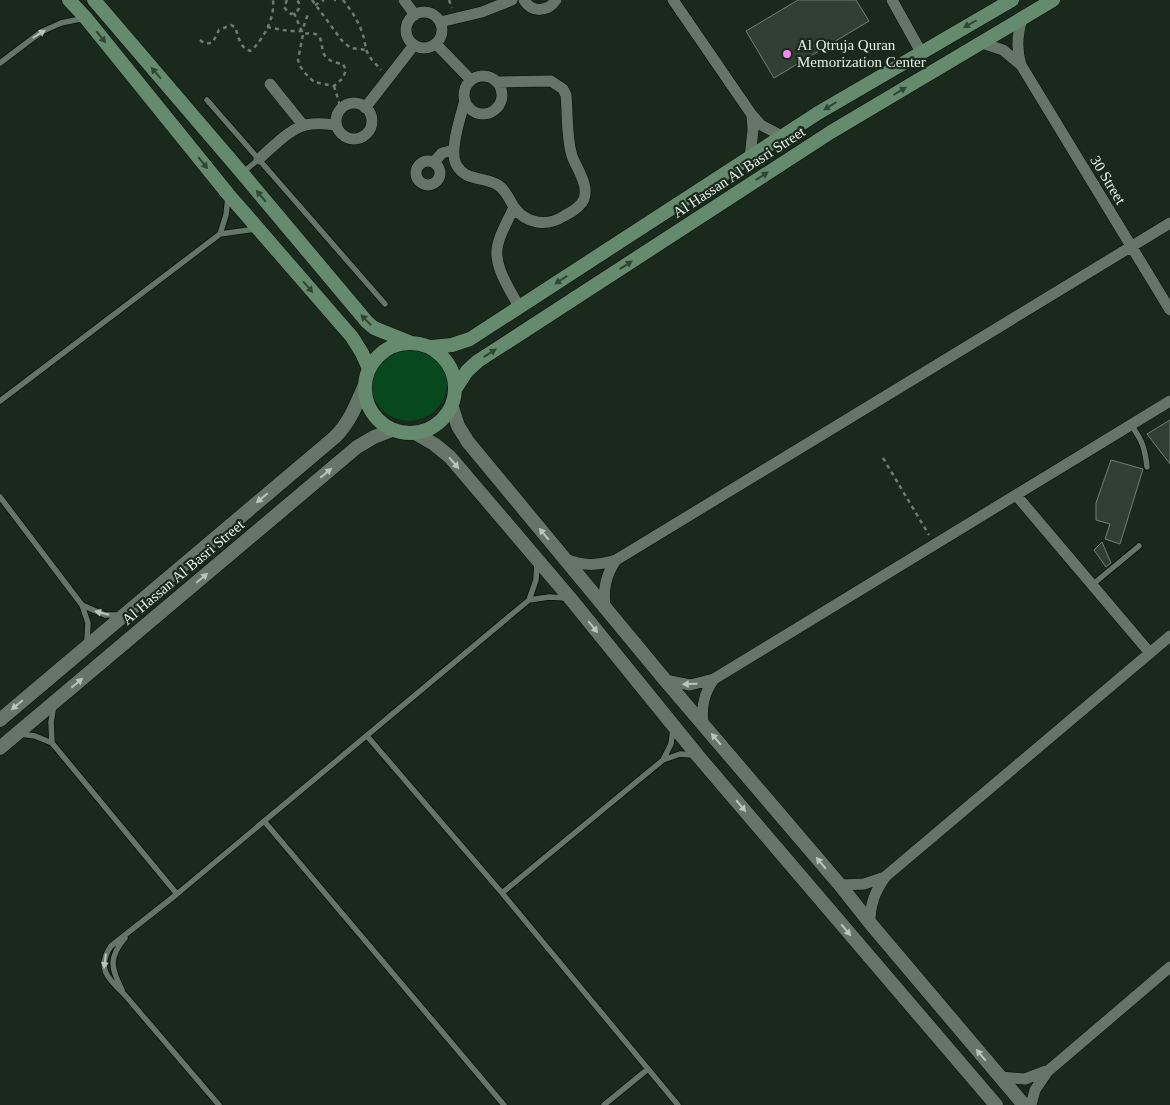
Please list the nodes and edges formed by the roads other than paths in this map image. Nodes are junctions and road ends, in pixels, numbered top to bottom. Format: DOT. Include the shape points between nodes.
graph roads {
  1 [pos="69,0"];
  2 [pos="94,0"];
  3 [pos="404,0"];
  4 [pos="512,0"];
  5 [pos="524,0"];
  6 [pos="556,0"];
  7 [pos="673,0"];
  8 [pos="892,0"];
  9 [pos="1012,0"];
  10 [pos="1053,0"];
  11 [pos="415,15"];
  12 [pos="85,18"];
  13 [pos="1022,19"];
  14 [pos="440,22"];
  15 [pos="982,43"];
  16 [pos="436,44"];
  17 [pos="414,45"];
  18 [pos="921,52"];
  19 [pos="0,63"];
  20 [pos="1021,65"];
  21 [pos="471,80"];
  22 [pos="498,82"];
  23 [pos="270,84"];
  24 [pos="207,100"];
  25 [pos="465,100"];
  26 [pos="365,108"];
  27 [pos="752,116"];
  28 [pos="303,125"];
  29 [pos="336,125"];
  30 [pos="782,136"];
  31 [pos="454,150"];
  32 [pos="750,157"];
  33 [pos="259,159"];
  34 [pos="434,162"];
  35 [pos="242,173"];
  36 [pos="228,194"];
  37 [pos="514,207"];
  38 [pos="1170,223"];
  39 [pos="258,229"];
  40 [pos="220,234"];
  41 [pos="1131,247"];
  42 [pos="385,304"];
  43 [pos="520,307"];
  44 [pos="1170,310"];
  45 [pos="409,342"];
  46 [pos="432,348"];
  47 [pos="369,369"];
  48 [pos="364,387"];
  49 [pos="456,388"];
  50 [pos="0,401"];
  51 [pos="1170,401"];
  52 [pos="452,407"];
  53 [pos="1131,425"];
  54 [pos="392,430"];
  55 [pos="416,433"];
  56 [pos="1146,467"];
  57 [pos="1016,495"];
  58 [pos="0,497"];
  59 [pos="1139,546"];
  60 [pos="537,559"];
  61 [pos="565,559"];
  62 [pos="616,560"];
  63 [pos="1092,585"];
  64 [pos="570,598"];
  65 [pos="528,600"];
  66 [pos="82,605"];
  67 [pos="605,606"];
  68 [pos="124,615"];
  69 [pos="1170,636"];
  70 [pos="86,647"];
  71 [pos="1150,653"];
  72 [pos="714,679"];
  73 [pos="665,680"];
  74 [pos="55,702"];
  75 [pos="0,720"];
  76 [pos="703,723"];
  77 [pos="673,726"];
  78 [pos="18,733"];
  79 [pos="367,736"];
  80 [pos="52,743"];
  81 [pos="0,748"];
  82 [pos="698,756"];
  83 [pos="663,760"];
  84 [pos="264,821"];
  85 [pos="886,876"];
  86 [pos="840,884"];
  87 [pos="502,893"];
  88 [pos="177,894"];
  89 [pos="870,923"];
  90 [pos="1170,967"];
  91 [pos="648,1069"];
  92 [pos="1048,1070"];
  93 [pos="1000,1077"];
  94 [pos="993,1104"];
  95 [pos="219,1105"];
  96 [pos="504,1105"];
  97 [pos="604,1105"];
  98 [pos="678,1105"];
  99 [pos="1024,1105"];
  100 [pos="1031,1105"];
  1 -- 12 [label="main road"];
  35 -- 2 [label="main road, one-way"];
  3 -- 11 [label="street"];
  4 -- 14 [label="street" via="482,12"];
  5 -- 6 [label="street" via="539,10 548,8"];
  7 -- 27 [label="street"];
  8 -- 18 [label="street"];
  9 -- 18 [label="main road, Al Hassan Al Basri Street, one-way"];
  10 -- 13 [label="main road, Al Hassan Al Basri Street"];
  11 -- 14 [label="street" via="429,13"];
  11 -- 17 [label="street" via="406,30"];
  19 -- 12 [label="lane, one-way" via="42,32 61,23"];
  12 -- 36 [label="main road, one-way"];
  13 -- 15 [label="main road, Al Hassan Al Basri Street"];
  13 -- 20 [label="street, 30 Street" via="1017,42"];
  14 -- 16 [label="street" via="441,36"];
  15 -- 20 [label="street, 30 Street" via="1003,50"];
  49 -- 15 [label="main road, Al Hassan Al Basri Street, one-way" via="478,361 831,132"];
  16 -- 17 [label="street" via="423,48"];
  16 -- 21 [label="street"];
  17 -- 26 [label="street"];
  18 -- 30 [label="main road, Al Hassan Al Basri Street, one-way"];
  20 -- 41 [label="street, 30 Street"];
  21 -- 22 [label="street" via="488,76"];
  21 -- 25 [label="street" via="465,89"];
  22 -- 25 [label="street" via="502,101 493,112 480,114 473,111"];
  22 -- 37 [label="street" via="551,81 563,88 570,146 585,190 579,206 560,219 547,223 534,222"];
  23 -- 28 [label="street"];
  24 -- 33 [label="lane"];
  25 -- 31 [label="street"];
  26 -- 29 [label="street" via="353,103 341,109"];
  26 -- 29 [label="street" via="372,119 371,128 365,135 357,139 348,138"];
  27 -- 30 [label="street"];
  27 -- 32 [label="street"];
  28 -- 29 [label="street"];
  28 -- 33 [label="street"];
  30 -- 32 [label="main road, Al Hassan Al Basri Street"];
  31 -- 34 [label="street" via="442,153"];
  31 -- 37 [label="street" via="460,171 496,184"];
  32 -- 43 [label="main road, Al Hassan Al Basri Street, one-way"];
  33 -- 35 [label="lane"];
  33 -- 42 [label="lane"];
  45 -- 35 [label="main road, one-way" via="390,336 367,322"];
  36 -- 39 [label="main road"];
  36 -- 40 [label="lane"];
  37 -- 43 [label="street" via="498,243 497,258"];
  38 -- 41 [label="street"];
  39 -- 40 [label="lane"];
  39 -- 47 [label="main road, one-way" via="352,337"];
  40 -- 50 [label="lane"];
  41 -- 44 [label="street, 30 Street"];
  41 -- 62 [label="street"];
  43 -- 46 [label="main road, Al Hassan Al Basri Street" via="470,339"];
  45 -- 46 [label="main road"];
  45 -- 47 [label="main road" via="385,350"];
  46 -- 49 [label="main road" via="449,364"];
  47 -- 48 [label="main road"];
  48 -- 54 [label="main road" via="372,413"];
  48 -- 68 [label="street, Al Hassan Al Basri Street, one-way" via="352,415 335,437"];
  49 -- 52 [label="main road"];
  51 -- 53 [label="street"];
  52 -- 55 [label="main road" via="437,425"];
  61 -- 52 [label="street, one-way" via="462,434"];
  53 -- 56 [label="lane" via="1141,438"];
  53 -- 57 [label="street"];
  54 -- 55 [label="main road"];
  74 -- 54 [label="street, Al Hassan Al Basri Street, one-way" via="357,447"];
  55 -- 60 [label="street, one-way" via="450,457"];
  57 -- 63 [label="street"];
  57 -- 72 [label="street"];
  58 -- 66 [label="lane"];
  59 -- 63 [label="lane"];
  60 -- 64 [label="street"];
  60 -- 65 [label="lane" via="536,580"];
  61 -- 62 [label="street" via="591,565"];
  61 -- 67 [label="street"];
  62 -- 67 [label="street" via="605,582"];
  63 -- 71 [label="street"];
  64 -- 65 [label="lane"];
  64 -- 77 [label="street, one-way"];
  65 -- 79 [label="lane"];
  68 -- 66 [label="lane, one-way" via="105,614"];
  66 -- 70 [label="lane" via="88,623"];
  67 -- 73 [label="street"];
  68 -- 70 [label="street, Al Hassan Al Basri Street"];
  69 -- 71 [label="street"];
  70 -- 75 [label="street, Al Hassan Al Basri Street, one-way"];
  71 -- 85 [label="street"];
  72 -- 73 [label="street, one-way" via="690,685"];
  72 -- 76 [label="street" via="703,700"];
  73 -- 76 [label="street"];
  74 -- 78 [label="street, Al Hassan Al Basri Street"];
  74 -- 80 [label="lane" via="51,722"];
  86 -- 76 [label="street, one-way"];
  77 -- 82 [label="street"];
  77 -- 83 [label="lane" via="671,744"];
  78 -- 80 [label="lane"];
  78 -- 81 [label="street, Al Hassan Al Basri Street"];
  79 -- 84 [label="lane"];
  79 -- 87 [label="lane"];
  80 -- 88 [label="lane"];
  82 -- 83 [label="lane" via="680,754"];
  82 -- 94 [label="street, one-way"];
  83 -- 87 [label="lane"];
  84 -- 88 [label="lane"];
  84 -- 96 [label="lane"];
  85 -- 86 [label="street" via="864,884"];
  85 -- 89 [label="street" via="873,898"];
  86 -- 89 [label="street"];
  87 -- 91 [label="lane"];
  88 -- 95 [label="lane" via="131,931 113,957 114,973 124,994"];
  93 -- 89 [label="street, one-way"];
  90 -- 92 [label="street"];
  91 -- 97 [label="lane"];
  91 -- 98 [label="lane"];
  92 -- 93 [label="street" via="1025,1079"];
  92 -- 100 [label="street" via="1035,1090"];
  93 -- 99 [label="street"];
}
